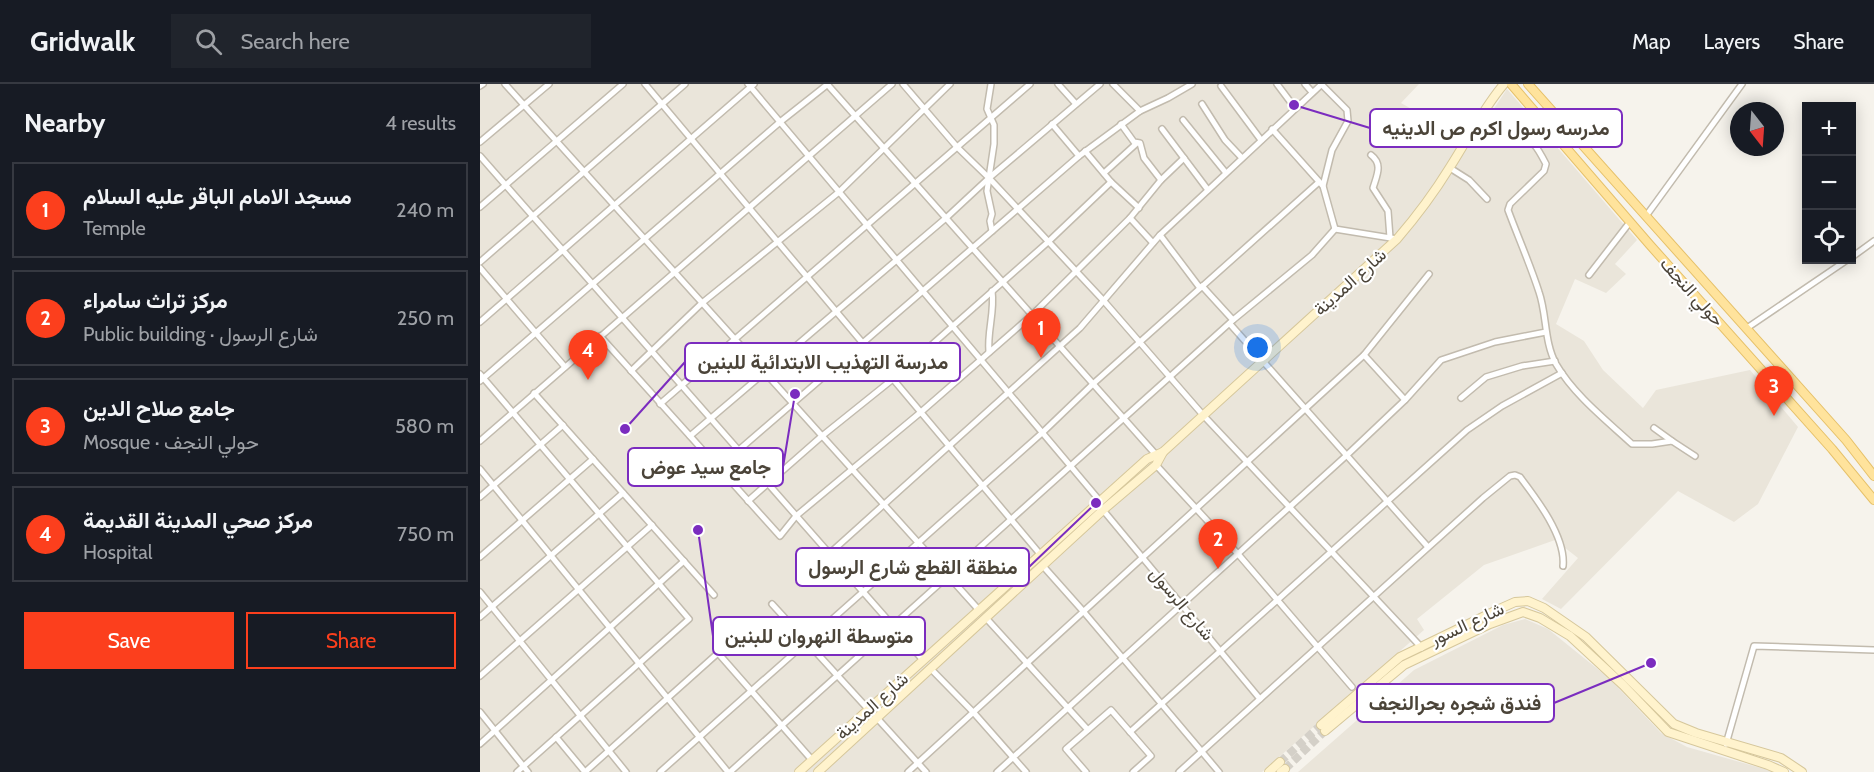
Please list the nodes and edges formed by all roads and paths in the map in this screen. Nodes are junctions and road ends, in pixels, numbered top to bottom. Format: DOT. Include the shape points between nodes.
graph roads {
  1 [pos="505,84"];
  2 [pos="549,84"];
  3 [pos="623,84"];
  4 [pos="645,84"];
  5 [pos="686,84"];
  6 [pos="827,84"];
  7 [pos="892,84"];
  8 [pos="903,84"];
  9 [pos="950,84"];
  10 [pos="991,84"];
  11 [pos="1030,84"];
  12 [pos="1059,84"];
  13 [pos="1100,84"];
  14 [pos="1113,84"];
  15 [pos="1192,84"];
  16 [pos="1277,84"];
  17 [pos="1305,84"];
  18 [pos="1322,84"];
  19 [pos="1504,84"];
  20 [pos="1511,84"];
  21 [pos="1528,84"];
  22 [pos="1742,84"];
  23 [pos="751,85"];
  24 [pos="1221,86"];
  25 [pos="1312,92"];
  26 [pos="662,104"];
  27 [pos="1076,104"];
  28 [pos="1202,104"];
  29 [pos="524,105"];
  30 [pos="925,108"];
  31 [pos="1295,108"];
  32 [pos="1140,111"];
  33 [pos="855,116"];
  34 [pos="992,117"];
  35 [pos="1183,120"];
  36 [pos="1478,120"];
  37 [pos="780,122"];
  38 [pos="1052,124"];
  39 [pos="1121,124"];
  40 [pos="1162,129"];
  41 [pos="1272,129"];
  42 [pos="691,139"];
  43 [pos="1261,140"];
  44 [pos="556,141"];
  45 [pos="480,142"];
  46 [pos="1137,143"];
  47 [pos="957,147"];
  48 [pos="885,149"];
  49 [pos="1082,154"];
  50 [pos="1371,155"];
  51 [pos="480,156"];
  52 [pos="808,156"];
  53 [pos="1184,158"];
  54 [pos="1242,158"];
  55 [pos="1450,168"];
  56 [pos="584,172"];
  57 [pos="1104,173"];
  58 [pos="1226,173"];
  59 [pos="721,174"];
  60 [pos="989,178"];
  61 [pos="1161,180"];
  62 [pos="1111,182"];
  63 [pos="916,184"];
  64 [pos="1321,184"];
  65 [pos="506,185"];
  66 [pos="1208,190"];
  67 [pos="838,192"];
  68 [pos="1487,199"];
  69 [pos="614,206"];
  70 [pos="480,207"];
  71 [pos="749,207"];
  72 [pos="1139,208"];
  73 [pos="1017,209"];
  74 [pos="1644,214"];
  75 [pos="533,216"];
  76 [pos="946,218"];
  77 [pos="1130,218"];
  78 [pos="1630,222"];
  79 [pos="867,225"];
  80 [pos="1335,229"];
  81 [pos="1658,230"];
  82 [pos="992,231"];
  83 [pos="1160,235"];
  84 [pos="645,239"];
  85 [pos="1393,239"];
  86 [pos="1646,240"];
  87 [pos="777,241"];
  88 [pos="1874,241"];
  89 [pos="1048,242"];
  90 [pos="1153,243"];
  91 [pos="973,248"];
  92 [pos="563,250"];
  93 [pos="1856,254"];
  94 [pos="896,260"];
  95 [pos="480,262"];
  96 [pos="1841,264"];
  97 [pos="480,268"];
  98 [pos="674,272"];
  99 [pos="1076,272"];
  100 [pos="1429,274"];
  101 [pos="1589,275"];
  102 [pos="807,277"];
  103 [pos="1003,282"];
  104 [pos="592,284"];
  105 [pos="1201,287"];
  106 [pos="922,291"];
  107 [pos="992,291"];
  108 [pos="507,299"];
  109 [pos="1103,300"];
  110 [pos="702,303"];
  111 [pos="836,311"];
  112 [pos="1032,315"];
  113 [pos="622,318"];
  114 [pos="480,322"];
  115 [pos="1232,322"];
  116 [pos="952,327"];
  117 [pos="1747,328"];
  118 [pos="1546,332"];
  119 [pos="536,333"];
  120 [pos="600,336"];
  121 [pos="735,339"];
  122 [pos="863,342"];
  123 [pos="1140,342"];
  124 [pos="1060,347"];
  125 [pos="652,352"];
  126 [pos="989,352"];
  127 [pos="1364,355"];
  128 [pos="980,360"];
  129 [pos="1555,361"];
  130 [pos="1263,362"];
  131 [pos="565,367"];
  132 [pos="631,371"];
  133 [pos="765,372"];
  134 [pos="1562,373"];
  135 [pos="1170,377"];
  136 [pos="481,378"];
  137 [pos="893,379"];
  138 [pos="1094,383"];
  139 [pos="682,386"];
  140 [pos="534,393"];
  141 [pos="1008,393"];
  142 [pos="1461,399"];
  143 [pos="1405,400"];
  144 [pos="792,403"];
  145 [pos="660,404"];
  146 [pos="1306,409"];
  147 [pos="513,412"];
  148 [pos="921,412"];
  149 [pos="1203,415"];
  150 [pos="711,418"];
  151 [pos="1124,418"];
  152 [pos="563,425"];
  153 [pos="1654,428"];
  154 [pos="1042,433"];
  155 [pos="690,436"];
  156 [pos="822,436"];
  157 [pos="480,441"];
  158 [pos="1672,441"];
  159 [pos="540,444"];
  160 [pos="950,446"];
  161 [pos="738,450"];
  162 [pos="1347,455"];
  163 [pos="1695,456"];
  164 [pos="1159,458"];
  165 [pos="593,459"];
  166 [pos="1247,462"];
  167 [pos="1863,462"];
  168 [pos="1070,466"];
  169 [pos="718,468"];
  170 [pos="480,469"];
  171 [pos="852,470"];
  172 [pos="1851,472"];
  173 [pos="1874,477"];
  174 [pos="570,479"];
  175 [pos="768,484"];
  176 [pos="493,485"];
  177 [pos="983,486"];
  178 [pos="1865,489"];
  179 [pos="623,492"];
  180 [pos="480,497"];
  181 [pos="1874,500"];
  182 [pos="748,501"];
  183 [pos="1100,501"];
  184 [pos="1387,501"];
  185 [pos="884,505"];
  186 [pos="1290,507"];
  187 [pos="1102,510"];
  188 [pos="1195,510"];
  189 [pos="599,513"];
  190 [pos="796,516"];
  191 [pos="1011,519"];
  192 [pos="522,521"];
  193 [pos="652,525"];
  194 [pos="918,543"];
  195 [pos="628,547"];
  196 [pos="1428,547"];
  197 [pos="1332,551"];
  198 [pos="829,553"];
  199 [pos="1040,554"];
  200 [pos="1238,554"];
  201 [pos="551,555"];
  202 [pos="480,557"];
  203 [pos="1143,558"];
  204 [pos="684,561"];
  205 [pos="1043,566"];
  206 [pos="1563,566"];
  207 [pos="810,571"];
  208 [pos="948,576"];
  209 [pos="659,583"];
  210 [pos="579,590"];
  211 [pos="480,592"];
  212 [pos="863,592"];
  213 [pos="714,595"];
  214 [pos="1374,596"];
  215 [pos="1277,600"];
  216 [pos="772,604"];
  217 [pos="1182,604"];
  218 [pos="492,607"];
  219 [pos="978,609"];
  220 [pos="1083,611"];
  221 [pos="480,617"];
  222 [pos="986,618"];
  223 [pos="893,625"];
  224 [pos="610,627"];
  225 [pos="520,641"];
  226 [pos="807,642"];
  227 [pos="1420,646"];
  228 [pos="1317,647"];
  229 [pos="1221,650"];
  230 [pos="1874,650"];
  231 [pos="1426,654"];
  232 [pos="1123,658"];
  233 [pos="923,660"];
  234 [pos="639,663"];
  235 [pos="1027,664"];
  236 [pos="931,669"];
  237 [pos="837,674"];
  238 [pos="480,676"];
  239 [pos="551,680"];
  240 [pos="1352,687"];
  241 [pos="752,690"];
  242 [pos="668,698"];
  243 [pos="1260,699"];
  244 [pos="1161,704"];
  245 [pos="1068,708"];
  246 [pos="868,709"];
  247 [pos="480,712"];
  248 [pos="974,713"];
  249 [pos="580,716"];
  250 [pos="877,718"];
  251 [pos="783,725"];
  252 [pos="1088,730"];
  253 [pos="495,731"];
  254 [pos="1130,732"];
  255 [pos="556,737"];
  256 [pos="700,737"];
  257 [pos="1726,742"];
  258 [pos="480,744"];
  259 [pos="609,751"];
  260 [pos="1724,751"];
  261 [pos="1202,752"];
  262 [pos="1014,757"];
  263 [pos="812,760"];
  264 [pos="918,763"];
  265 [pos="524,766"];
  266 [pos="1282,768"];
  267 [pos="822,771"];
  268 [pos="517,772"];
  269 [pos="528,772"];
  270 [pos="585,772"];
  271 [pos="626,772"];
  272 [pos="660,772"];
  273 [pos="729,772"];
  274 [pos="799,772"];
  275 [pos="908,772"];
  276 [pos="926,772"];
  277 [pos="997,772"];
  278 [pos="1026,772"];
  279 [pos="1086,772"];
  280 [pos="1133,772"];
  281 [pos="1179,772"];
  282 [pos="1219,772"];
  283 [pos="1269,772"];
  284 [pos="1784,772"];
  285 [pos="1802,772"];
  1 -- 29 [label="street"];
  2 -- 29 [label="street"];
  3 -- 44 [label="street"];
  4 -- 26 [label="street"];
  5 -- 26 [label="street"];
  6 -- 33 [label="street"];
  6 -- 37 [label="street"];
  7 -- 33 [label="street"];
  8 -- 30 [label="street"];
  9 -- 30 [label="street"];
  10 -- 34 [label="street" via="987,106"];
  11 -- 34 [label="street"];
  12 -- 27 [label="street"];
  13 -- 27 [label="street"];
  14 -- 32 [label="street"];
  15 -- 32 [label="street"];
  16 -- 31 [label="street"];
  17 -- 25 [label="street"];
  18 -- 25 [label="street"];
  18 -- 64 [label="street" via="1349,115"];
  19 -- 36 [label="main road, شارع المدينة"];
  20 -- 78 [label="main road, حولي النجف"];
  21 -- 74 [label="main road"];
  22 -- 74 [label="street"];
  23 -- 37 [label="street"];
  23 -- 42 [label="street"];
  24 -- 43 [label="street"];
  25 -- 31 [label="street"];
  26 -- 42 [label="street"];
  26 -- 56 [label="street"];
  27 -- 38 [label="street"];
  28 -- 54 [label="street"];
  29 -- 44 [label="street"];
  29 -- 45 [label="street"];
  30 -- 47 [label="street"];
  30 -- 48 [label="street"];
  31 -- 41 [label="street"];
  32 -- 39 [label="street"];
  33 -- 48 [label="street"];
  33 -- 52 [label="street"];
  34 -- 47 [label="street"];
  34 -- 60 [label="street" via="994,144"];
  35 -- 58 [label="street"];
  36 -- 55 [label="main road, شارع المدينة"];
  36 -- 118 [label="street" via="1506,135 1531,141 1546,164 1508,210 1540,294"];
  37 -- 52 [label="street"];
  37 -- 59 [label="street"];
  38 -- 49 [label="street"];
  38 -- 60 [label="street"];
  39 -- 46 [label="street"];
  39 -- 49 [label="street"];
  40 -- 53 [label="street"];
  41 -- 43 [label="street"];
  41 -- 64 [label="street"];
  42 -- 59 [label="street"];
  42 -- 69 [label="street"];
  43 -- 54 [label="street"];
  44 -- 56 [label="street"];
  44 -- 65 [label="street"];
  46 -- 57 [label="street"];
  46 -- 61 [label="street"];
  47 -- 60 [label="street"];
  47 -- 63 [label="street"];
  48 -- 63 [label="street"];
  48 -- 67 [label="street"];
  49 -- 57 [label="street"];
  49 -- 73 [label="street"];
  50 -- 85 [label="street" via="1379,166 1373,188 1388,211"];
  51 -- 65 [label="street"];
  52 -- 67 [label="street"];
  52 -- 71 [label="street"];
  53 -- 61 [label="street"];
  53 -- 66 [label="street"];
  54 -- 58 [label="street"];
  55 -- 68 [label="street" via="1469,180"];
  55 -- 85 [label="main road, شارع المدينة" via="1412,222"];
  56 -- 69 [label="street"];
  56 -- 75 [label="street"];
  57 -- 62 [label="street"];
  58 -- 66 [label="street"];
  59 -- 71 [label="street"];
  59 -- 84 [label="street"];
  60 -- 73 [label="street"];
  60 -- 76 [label="street"];
  60 -- 82 [label="street"];
  61 -- 72 [label="street"];
  62 -- 72 [label="street"];
  62 -- 89 [label="street"];
  63 -- 76 [label="street"];
  63 -- 79 [label="street"];
  64 -- 80 [label="street"];
  64 -- 105 [label="street"];
  65 -- 70 [label="street"];
  65 -- 75 [label="street"];
  66 -- 83 [label="street"];
  67 -- 79 [label="street"];
  67 -- 87 [label="street"];
  69 -- 84 [label="street"];
  69 -- 92 [label="street"];
  71 -- 87 [label="street"];
  71 -- 98 [label="street"];
  72 -- 77 [label="street"];
  73 -- 82 [label="street"];
  73 -- 89 [label="street"];
  74 -- 78 [label="main road" via="1641,222"];
  74 -- 81 [label="main road"];
  75 -- 92 [label="street"];
  75 -- 95 [label="street"];
  76 -- 91 [label="street"];
  76 -- 94 [label="street"];
  77 -- 90 [label="street"];
  77 -- 99 [label="street"];
  78 -- 86 [label="main road, حولي النجف"];
  78 -- 101 [label="street"];
  79 -- 94 [label="street"];
  79 -- 102 [label="street"];
  80 -- 85 [label="street"];
  80 -- 115 [label="street" via="1312,255"];
  81 -- 86 [label="main road" via="1647,230"];
  81 -- 117 [label="main road"];
  82 -- 91 [label="street"];
  83 -- 90 [label="street"];
  83 -- 105 [label="street"];
  84 -- 98 [label="street"];
  84 -- 104 [label="street"];
  85 -- 130 [label="main road, شارع المدينة"];
  86 -- 172 [label="main road, حولي النجف"];
  87 -- 102 [label="street"];
  87 -- 110 [label="street"];
  88 -- 93 [label="street"];
  89 -- 99 [label="street"];
  89 -- 103 [label="street"];
  90 -- 109 [label="street"];
  91 -- 103 [label="street"];
  91 -- 106 [label="street"];
  92 -- 104 [label="street"];
  92 -- 108 [label="street"];
  94 -- 106 [label="street"];
  94 -- 111 [label="street"];
  96 -- 117 [label="street"];
  97 -- 108 [label="street"];
  98 -- 110 [label="street"];
  98 -- 113 [label="street"];
  99 -- 109 [label="street"];
  99 -- 112 [label="street"];
  100 -- 127 [label="street"];
  102 -- 111 [label="street"];
  102 -- 121 [label="street"];
  103 -- 107 [label="street"];
  103 -- 112 [label="street"];
  104 -- 113 [label="street"];
  104 -- 119 [label="street"];
  105 -- 115 [label="street"];
  105 -- 123 [label="street"];
  106 -- 116 [label="street"];
  106 -- 122 [label="street"];
  107 -- 116 [label="street"];
  107 -- 126 [label="street"];
  108 -- 114 [label="street"];
  108 -- 119 [label="street"];
  109 -- 123 [label="street"];
  109 -- 124 [label="street"];
  110 -- 121 [label="street"];
  110 -- 125 [label="street"];
  111 -- 122 [label="street"];
  111 -- 133 [label="street"];
  112 -- 124 [label="street"];
  112 -- 126 [label="street"];
  113 -- 120 [label="street"];
  113 -- 125 [label="street"];
  115 -- 130 [label="street"];
  115 -- 135 [label="street"];
  116 -- 128 [label="street"];
  116 -- 137 [label="street"];
  117 -- 167 [label="main road"];
  118 -- 129 [label="street"];
  118 -- 143 [label="street" via="1495,342 1441,360"];
  119 -- 131 [label="street"];
  119 -- 136 [label="street"];
  120 -- 131 [label="street"];
  120 -- 132 [label="street"];
  121 -- 133 [label="street"];
  121 -- 139 [label="street"];
  122 -- 137 [label="street"];
  122 -- 144 [label="street"];
  123 -- 135 [label="street"];
  123 -- 138 [label="street"];
  124 -- 138 [label="street"];
  124 -- 141 [label="street"];
  125 -- 132 [label="street"];
  125 -- 139 [label="street"];
  126 -- 128 [label="street"];
  127 -- 143 [label="street"];
  127 -- 146 [label="street"];
  128 -- 141 [label="street"];
  128 -- 148 [label="street"];
  129 -- 134 [label="street"];
  129 -- 142 [label="street" via="1486,376"];
  130 -- 146 [label="street"];
  130 -- 149 [label="main road, شارع المدينة"];
  131 -- 140 [label="street"];
  132 -- 145 [label="street"];
  133 -- 144 [label="street"];
  133 -- 150 [label="street"];
  134 -- 158 [label="street" via="1596,412 1632,444"];
  134 -- 184 [label="street" via="1467,429"];
  135 -- 149 [label="street"];
  135 -- 151 [label="street"];
  136 -- 147 [label="street"];
  137 -- 148 [label="street"];
  137 -- 156 [label="street"];
  138 -- 151 [label="street"];
  138 -- 154 [label="street"];
  139 -- 145 [label="street"];
  139 -- 150 [label="street"];
  140 -- 147 [label="street"];
  140 -- 152 [label="street"];
  141 -- 154 [label="street"];
  141 -- 160 [label="street"];
  143 -- 162 [label="street"];
  144 -- 156 [label="street"];
  144 -- 161 [label="street"];
  145 -- 155 [label="street"];
  146 -- 162 [label="street"];
  146 -- 166 [label="street"];
  147 -- 157 [label="street"];
  147 -- 159 [label="street"];
  148 -- 160 [label="street"];
  148 -- 171 [label="street"];
  149 -- 164 [label="main road, شارع المدينة"];
  149 -- 166 [label="street"];
  150 -- 155 [label="street"];
  150 -- 161 [label="street"];
  151 -- 164 [label="street"];
  151 -- 168 [label="street"];
  152 -- 159 [label="street"];
  152 -- 165 [label="street"];
  153 -- 158 [label="street"];
  154 -- 168 [label="street"];
  154 -- 177 [label="street"];
  155 -- 169 [label="street"];
  156 -- 171 [label="street"];
  156 -- 175 [label="street"];
  158 -- 163 [label="street"];
  159 -- 174 [label="street"];
  159 -- 176 [label="street"];
  160 -- 177 [label="street"];
  160 -- 185 [label="street"];
  161 -- 169 [label="street"];
  161 -- 175 [label="street"];
  162 -- 184 [label="street"];
  162 -- 186 [label="street"];
  164 -- 183 [label="main road, شارع المدينة" via="1147,459"];
  164 -- 187 [label="main road, شارع المدينة"];
  164 -- 188 [label="street"];
  165 -- 174 [label="street"];
  165 -- 179 [label="street"];
  166 -- 186 [label="street"];
  166 -- 188 [label="street"];
  167 -- 172 [label="main road" via="1862,471"];
  167 -- 173 [label="main road"];
  168 -- 183 [label="street"];
  168 -- 191 [label="street"];
  169 -- 182 [label="street"];
  170 -- 176 [label="street"];
  171 -- 185 [label="street"];
  171 -- 190 [label="street"];
  172 -- 178 [label="main road, حولي النجف"];
  173 -- 178 [label="main road" via="1866,480"];
  174 -- 189 [label="street"];
  174 -- 192 [label="street"];
  175 -- 182 [label="street"];
  175 -- 190 [label="street"];
  176 -- 180 [label="street"];
  176 -- 192 [label="street"];
  177 -- 191 [label="street"];
  177 -- 194 [label="street"];
  178 -- 181 [label="main road, حولي النجف"];
  179 -- 189 [label="street"];
  179 -- 193 [label="street"];
  182 -- 190 [label="street" via="780,537"];
  183 -- 199 [label="main road, شارع المدينة"];
  184 -- 196 [label="street"];
  184 -- 197 [label="street"];
  185 -- 194 [label="street"];
  185 -- 198 [label="street"];
  186 -- 197 [label="street"];
  186 -- 200 [label="street"];
  187 -- 203 [label="street, شارع الرسول"];
  187 -- 205 [label="main road, شارع المدينة"];
  188 -- 200 [label="street"];
  188 -- 203 [label="street"];
  189 -- 195 [label="street"];
  189 -- 201 [label="street"];
  190 -- 198 [label="street"];
  191 -- 199 [label="street"];
  191 -- 208 [label="street"];
  192 -- 201 [label="street"];
  192 -- 202 [label="street"];
  193 -- 195 [label="street"];
  193 -- 204 [label="street"];
  194 -- 208 [label="street"];
  194 -- 212 [label="street"];
  195 -- 209 [label="street"];
  195 -- 210 [label="street"];
  196 -- 206 [label="street" via="1515,475 1544,508 1562,553"];
  196 -- 214 [label="street"];
  197 -- 214 [label="street"];
  197 -- 215 [label="street"];
  198 -- 207 [label="street"];
  198 -- 212 [label="street"];
  199 -- 219 [label="main road, شارع المدينة"];
  200 -- 215 [label="street"];
  200 -- 217 [label="street"];
  201 -- 210 [label="street"];
  201 -- 218 [label="street"];
  203 -- 217 [label="street, شارع الرسول"];
  203 -- 220 [label="street"];
  204 -- 209 [label="street"];
  204 -- 213 [label="street"];
  205 -- 220 [label="street"];
  205 -- 222 [label="main road, شارع المدينة"];
  208 -- 219 [label="street"];
  208 -- 223 [label="street"];
  209 -- 224 [label="street"];
  209 -- 234 [label="street" via="689,619"];
  210 -- 224 [label="street"];
  210 -- 225 [label="street"];
  211 -- 218 [label="street"];
  212 -- 223 [label="street"];
  212 -- 226 [label="street"];
  214 -- 227 [label="street"];
  214 -- 228 [label="street"];
  215 -- 228 [label="street"];
  215 -- 229 [label="street"];
  216 -- 226 [label="street"];
  217 -- 229 [label="street, شارع الرسول"];
  217 -- 232 [label="street"];
  218 -- 221 [label="street"];
  218 -- 225 [label="street"];
  219 -- 233 [label="main road, شارع المدينة"];
  220 -- 232 [label="street"];
  220 -- 235 [label="street"];
  222 -- 235 [label="street"];
  222 -- 236 [label="main road, شارع المدينة"];
  223 -- 233 [label="street"];
  223 -- 237 [label="street"];
  224 -- 234 [label="street"];
  224 -- 239 [label="street"];
  225 -- 238 [label="street"];
  225 -- 239 [label="street"];
  226 -- 237 [label="street"];
  226 -- 241 [label="street"];
  227 -- 231 [label="street"];
  227 -- 231 [label="main road, شارع السور" via="1392,663 1323,728 1398,669"];
  227 -- 257 [label="main road, شارع السور" via="1515,602 1536,604 1587,637 1674,724"];
  228 -- 240 [label="street"];
  228 -- 243 [label="street"];
  229 -- 243 [label="street, شارع الرسول"];
  229 -- 244 [label="street"];
  230 -- 257 [label="street" via="1754,646"];
  231 -- 260 [label="main road, شارع السور" via="1511,615 1532,614 1579,644 1664,729"];
  232 -- 244 [label="street"];
  232 -- 245 [label="street"];
  233 -- 246 [label="main road, شارع المدينة"];
  234 -- 242 [label="street"];
  234 -- 249 [label="street"];
  235 -- 245 [label="street"];
  235 -- 248 [label="street"];
  236 -- 248 [label="street"];
  236 -- 250 [label="main road, شارع المدينة"];
  237 -- 246 [label="street"];
  237 -- 251 [label="street"];
  239 -- 249 [label="street"];
  239 -- 253 [label="street"];
  241 -- 242 [label="street" via="718,652"];
  241 -- 251 [label="street"];
  241 -- 256 [label="street"];
  242 -- 256 [label="street"];
  242 -- 259 [label="street"];
  243 -- 261 [label="street"];
  244 -- 254 [label="street"];
  244 -- 261 [label="street"];
  245 -- 252 [label="street"];
  245 -- 262 [label="street"];
  246 -- 263 [label="main road, شارع المدينة"];
  247 -- 253 [label="street"];
  248 -- 262 [label="street"];
  248 -- 264 [label="street"];
  249 -- 255 [label="street"];
  249 -- 259 [label="street"];
  250 -- 264 [label="street"];
  250 -- 267 [label="main road, شارع المدينة"];
  251 -- 263 [label="street"];
  251 -- 273 [label="street"];
  252 -- 254 [label="street" via="1111,710"];
  252 -- 279 [label="street" via="1066,749"];
  253 -- 258 [label="street"];
  253 -- 265 [label="street"];
  254 -- 280 [label="street" via="1151,756"];
  255 -- 265 [label="street"];
  255 -- 270 [label="street"];
  256 -- 272 [label="street"];
  256 -- 273 [label="street"];
  257 -- 260 [label="street"];
  257 -- 285 [label="main road, شارع السور" via="1781,758"];
  259 -- 270 [label="street"];
  259 -- 271 [label="street"];
  260 -- 284 [label="main road, شارع السور"];
  261 -- 281 [label="street"];
  261 -- 282 [label="street"];
  262 -- 277 [label="street"];
  262 -- 278 [label="street"];
  263 -- 274 [label="main road, شارع المدينة"];
  264 -- 275 [label="street"];
  264 -- 276 [label="street"];
  265 -- 268 [label="street"];
  265 -- 269 [label="street"];
  266 -- 283 [label="main road"];
}
